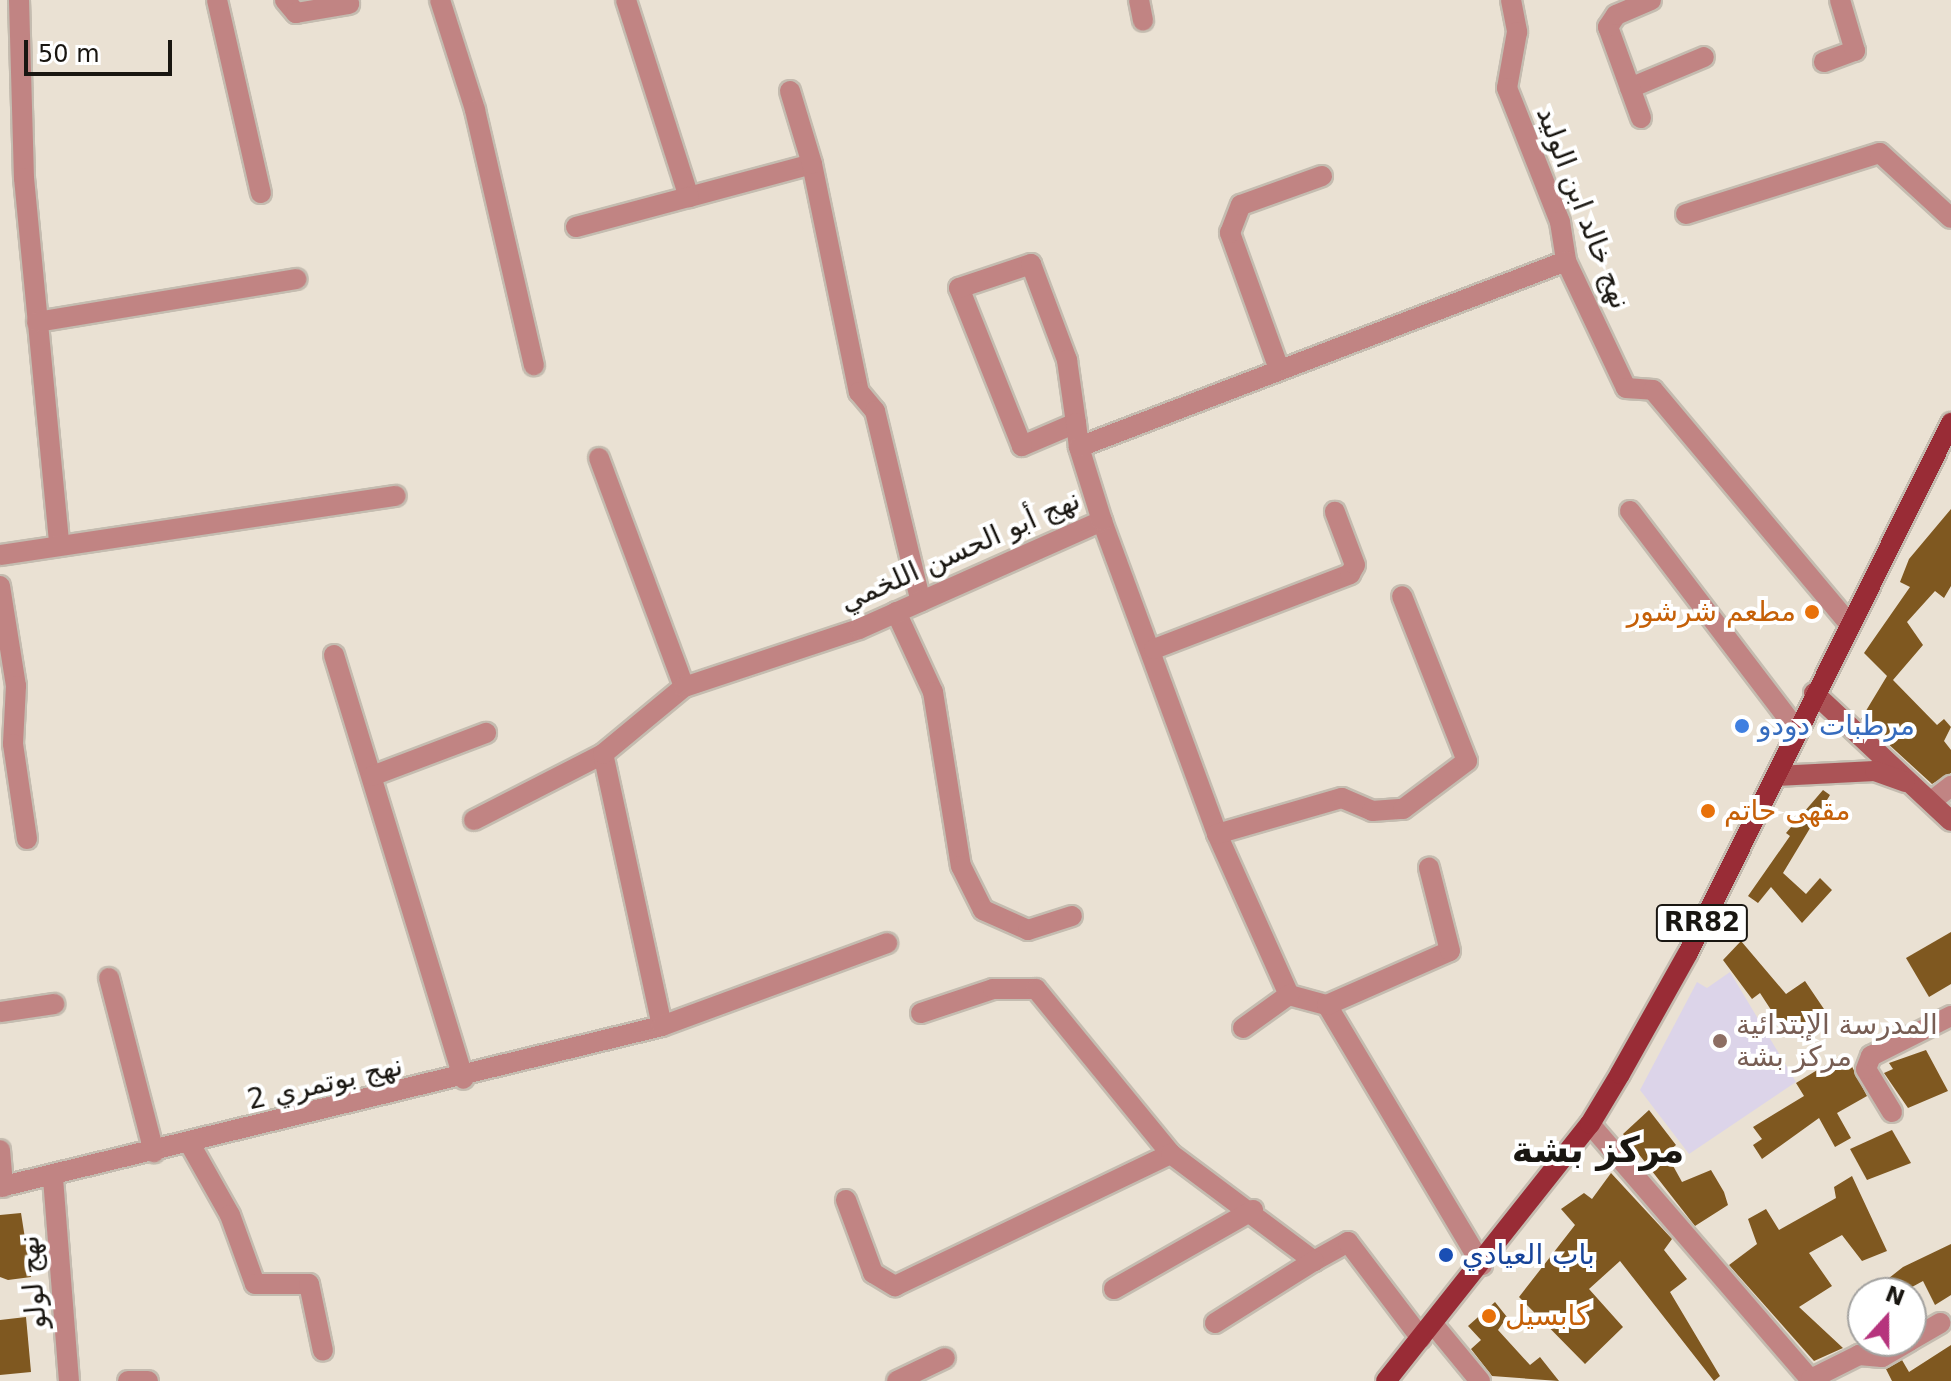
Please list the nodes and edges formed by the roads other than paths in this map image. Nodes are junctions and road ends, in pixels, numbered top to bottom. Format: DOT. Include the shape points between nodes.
graph roads {
  1 [pos="19,0"];
  2 [pos="217,0"];
  3 [pos="285,0"];
  4 [pos="440,0"];
  5 [pos="626,0"];
  6 [pos="1139,0"];
  7 [pos="1511,0"];
  8 [pos="1651,0"];
  9 [pos="1840,0"];
  10 [pos="349,4"];
  11 [pos="1143,21"];
  12 [pos="1704,57"];
  13 [pos="1824,62"];
  14 [pos="1630,88"];
  15 [pos="790,91"];
  16 [pos="1641,118"];
  17 [pos="812,164"];
  18 [pos="1322,176"];
  19 [pos="261,193"];
  20 [pos="689,197"];
  21 [pos="1686,214"];
  22 [pos="1951,218"];
  23 [pos="576,227"];
  24 [pos="1566,261"];
  25 [pos="296,279"];
  26 [pos="37,322"];
  27 [pos="534,365"];
  28 [pos="1279,369"];
  29 [pos="1076,423"];
  30 [pos="1951,423"];
  31 [pos="1079,447"];
  32 [pos="599,458"];
  33 [pos="396,496"];
  34 [pos="1630,511"];
  35 [pos="1335,512"];
  36 [pos="1102,521"];
  37 [pos="59,543"];
  38 [pos="0,555"];
  39 [pos="0,586"];
  40 [pos="1402,596"];
  41 [pos="921,602"];
  42 [pos="896,612"];
  43 [pos="1850,625"];
  44 [pos="1154,649"];
  45 [pos="334,655"];
  46 [pos="684,687"];
  47 [pos="1814,693"];
  48 [pos="1797,730"];
  49 [pos="486,733"];
  50 [pos="603,754"];
  51 [pos="372,776"];
  52 [pos="1776,776"];
  53 [pos="1951,786"];
  54 [pos="1926,794"];
  55 [pos="474,820"];
  56 [pos="1951,821"];
  57 [pos="1217,834"];
  58 [pos="27,839"];
  59 [pos="1429,868"];
  60 [pos="1072,916"];
  61 [pos="887,943"];
  62 [pos="109,978"];
  63 [pos="1289,995"];
  64 [pos="54,1004"];
  65 [pos="1327,1005"];
  66 [pos="0,1012"];
  67 [pos="921,1013"];
  68 [pos="1951,1016"];
  69 [pos="662,1026"];
  70 [pos="1243,1028"];
  71 [pos="464,1079"];
  72 [pos="1892,1112"];
  73 [pos="1590,1124"];
  74 [pos="190,1144"];
  75 [pos="0,1150"];
  76 [pos="154,1152"];
  77 [pos="1171,1154"];
  78 [pos="53,1178"];
  79 [pos="2,1187"];
  80 [pos="846,1200"];
  81 [pos="1253,1210"];
  82 [pos="1314,1261"];
  83 [pos="1482,1265"];
  84 [pos="1114,1289"];
  85 [pos="1215,1323"];
  86 [pos="1941,1323"];
  87 [pos="1427,1331"];
  88 [pos="1927,1331"];
  89 [pos="323,1351"];
  90 [pos="1855,1357"];
  91 [pos="945,1358"];
  92 [pos="1811,1380"];
  93 [pos="69,1381"];
  94 [pos="128,1381"];
  95 [pos="148,1381"];
  96 [pos="897,1381"];
  97 [pos="1386,1381"];
  98 [pos="1480,1381"];
  1 -- 26 [label="street" via="24,178"];
  2 -- 19 [label="street"];
  3 -- 10 [label="street" via="296,13"];
  4 -- 27 [label="street" via="475,110"];
  5 -- 20 [label="street"];
  6 -- 11 [label="street"];
  7 -- 24 [label="street, نهج خالد ابن الوليد" via="1517,32 1507,88 1560,222"];
  8 -- 14 [label="street" via="1616,15 1608,27"];
  9 -- 13 [label="street" via="1855,51"];
  12 -- 14 [label="street"];
  14 -- 16 [label="street"];
  15 -- 17 [label="street"];
  17 -- 20 [label="street"];
  17 -- 41 [label="street" via="859,392 875,411"];
  18 -- 28 [label="street" via="1241,205 1230,233"];
  20 -- 23 [label="street"];
  21 -- 22 [label="street" via="1880,153"];
  24 -- 28 [label="street, نهج أبو الحسن اللخمي"];
  24 -- 43 [label="street, نهج خالد ابن الوليد" via="1626,388 1653,390"];
  25 -- 26 [label="street"];
  26 -- 37 [label="street"];
  28 -- 31 [label="street, نهج أبو الحسن اللخمي"];
  29 -- 29 [label="street" via="1067,360 1031,264 959,288 1022,446"];
  29 -- 31 [label="street"];
  30 -- 43 [label="main road, RR82"];
  31 -- 36 [label="street, نهج أبو الحسن اللخمي"];
  32 -- 46 [label="street"];
  33 -- 37 [label="street"];
  34 -- 48 [label="street"];
  35 -- 44 [label="street" via="1355,565 1350,574"];
  36 -- 41 [label="street, نهج أبو الحسن اللخمي"];
  36 -- 44 [label="street"];
  37 -- 38 [label="street"];
  39 -- 58 [label="street" via="16,686 13,744"];
  40 -- 57 [label="street" via="1467,761 1403,809 1372,811 1342,798"];
  41 -- 42 [label="street, نهج أبو الحسن اللخمي"];
  42 -- 46 [label="street, نهج أبو الحسن اللخمي"];
  42 -- 60 [label="street" via="933,692 961,866 983,910 1028,930"];
  43 -- 47 [label="main road, RR82"];
  44 -- 57 [label="street"];
  45 -- 51 [label="street"];
  46 -- 50 [label="street, نهج أبو الحسن اللخمي"];
  47 -- 48 [label="main road, RR82"];
  47 -- 54 [label="street"];
  48 -- 52 [label="main road, RR82"];
  49 -- 51 [label="street"];
  50 -- 55 [label="street, نهج أبو الحسن اللخمي"];
  50 -- 69 [label="street"];
  51 -- 71 [label="street"];
  52 -- 54 [label="street" via="1875,771"];
  52 -- 73 [label="main road, RR82" via="1688,953"];
  53 -- 54 [label="street"];
  54 -- 56 [label="street"];
  57 -- 63 [label="street"];
  59 -- 65 [label="street" via="1450,951"];
  61 -- 69 [label="street, نهج بوتمري 2"];
  62 -- 76 [label="street"];
  63 -- 65 [label="street"];
  63 -- 70 [label="street"];
  64 -- 66 [label="street"];
  65 -- 83 [label="street"];
  67 -- 77 [label="street" via="993,989 1036,989"];
  68 -- 72 [label="street" via="1871,1056 1866,1069"];
  69 -- 71 [label="street, نهج بوتمري 2"];
  71 -- 74 [label="street, نهج بوتمري 2"];
  73 -- 83 [label="main road, RR82"];
  73 -- 92 [label="street"];
  74 -- 76 [label="street, نهج بوتمري 2"];
  74 -- 89 [label="street" via="230,1215 255,1284 309,1284"];
  75 -- 79 [label="street"];
  76 -- 78 [label="street, نهج بوتمري 2"];
  77 -- 80 [label="street" via="895,1286 873,1273"];
  77 -- 81 [label="street"];
  78 -- 79 [label="street, نهج بوتمري 2"];
  78 -- 93 [label="street, نهج لولو"];
  81 -- 82 [label="street"];
  81 -- 84 [label="street"];
  82 -- 85 [label="street"];
  82 -- 87 [label="street" via="1348,1242"];
  83 -- 87 [label="main road, RR82"];
  86 -- 88 [label="street"];
  87 -- 97 [label="main road, RR82"];
  87 -- 98 [label="street"];
  90 -- 92 [label="street"];
  91 -- 96 [label="street"];
  94 -- 95 [label="street"];
}
